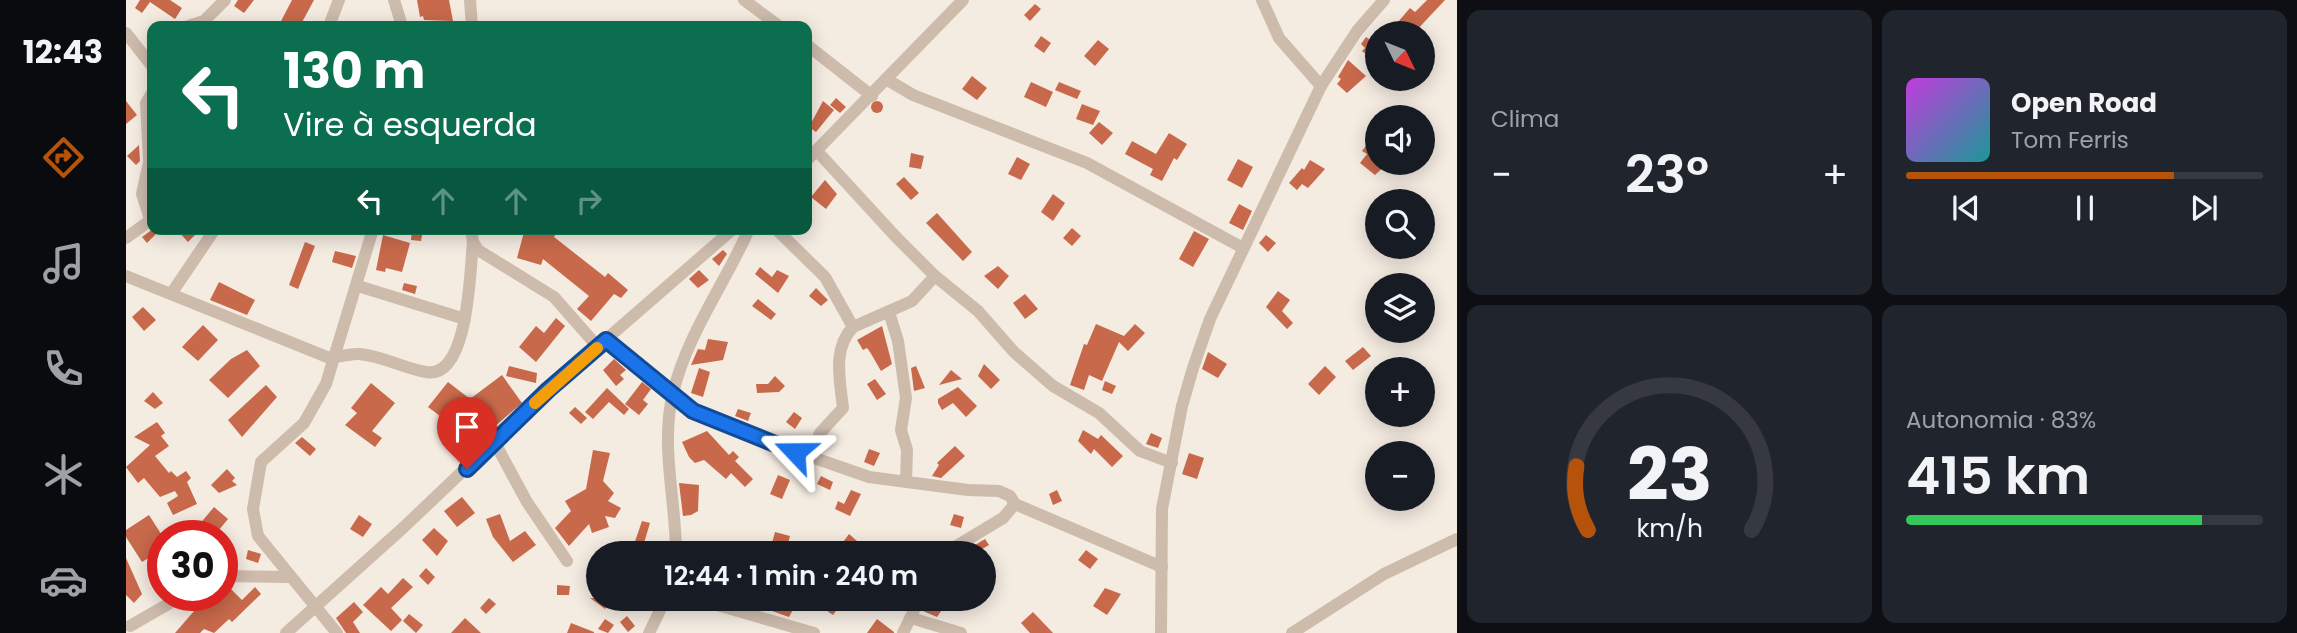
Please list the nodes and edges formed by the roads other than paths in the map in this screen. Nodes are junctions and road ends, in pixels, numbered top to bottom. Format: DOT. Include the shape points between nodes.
graph roads {
  1 [pos="225,0"];
  2 [pos="339,0"];
  3 [pos="394,0"];
  4 [pos="470,0"];
  5 [pos="744,0"];
  6 [pos="963,0"];
  7 [pos="1262,0"];
  8 [pos="1384,0"];
  9 [pos="204,21"];
  10 [pos="331,21"];
  11 [pos="400,21"];
  12 [pos="472,21"];
  13 [pos="772,21"];
  14 [pos="126,33"];
  15 [pos="812,50"];
  16 [pos="147,56"];
  17 [pos="886,79"];
  18 [pos="1321,86"];
  19 [pos="872,96"];
  20 [pos="147,101"];
  21 [pos="147,123"];
  22 [pos="817,151"];
  23 [pos="812,156"];
  24 [pos="147,171"];
  25 [pos="147,208"];
  26 [pos="147,222"];
  27 [pos="211,235"];
  28 [pos="371,235"];
  29 [pos="726,235"];
  30 [pos="746,235"];
  31 [pos="782,235"];
  32 [pos="472,236"];
  33 [pos="126,238"];
  34 [pos="1243,248"];
  35 [pos="126,276"];
  36 [pos="935,276"];
  37 [pos="358,286"];
  38 [pos="171,294"];
  39 [pos="889,312"];
  40 [pos="465,318"];
  41 [pos="853,327"];
  42 [pos="602,343"];
  43 [pos="336,358"];
  44 [pos="672,395"];
  45 [pos="495,443"];
  46 [pos="810,457"];
  47 [pos="1172,463"];
  48 [pos="906,482"];
  49 [pos="1015,504"];
  50 [pos="1457,539"];
  51 [pos="675,541"];
  52 [pos="965,541"];
  53 [pos="567,561"];
  54 [pos="1162,567"];
  55 [pos="238,576"];
  56 [pos="289,577"];
  57 [pos="315,607"];
  58 [pos="157,611"];
  59 [pos="660,611"];
  60 [pos="738,611"];
  61 [pos="914,611"];
  62 [pos="911,618"];
  63 [pos="131,626"];
  64 [pos="286,633"];
  65 [pos="337,633"];
  66 [pos="649,633"];
  67 [pos="814,633"];
  68 [pos="903,633"];
  69 [pos="961,633"];
  70 [pos="1161,633"];
  71 [pos="1292,633"];
  1 -- 9 [label="street"];
  2 -- 10 [label="street"];
  3 -- 11 [label="street"];
  4 -- 12 [label="street"];
  5 -- 13 [label="street"];
  6 -- 17 [label="street"];
  7 -- 18 [label="street" via="1279,38"];
  8 -- 18 [label="street"];
  14 -- 16 [label="street"];
  15 -- 19 [label="street"];
  17 -- 19 [label="street"];
  17 -- 34 [label="street" via="1087,163"];
  18 -- 34 [label="street"];
  19 -- 22 [label="street"];
  20 -- 21 [label="street"];
  22 -- 23 [label="street"];
  22 -- 36 [label="street"];
  24 -- 25 [label="street" via="142,194"];
  26 -- 33 [label="street"];
  27 -- 38 [label="street"];
  28 -- 37 [label="street"];
  29 -- 42 [label="street"];
  30 -- 44 [label="street" via="694,334"];
  31 -- 41 [label="street" via="825,277"];
  32 -- 40 [label="street"];
  32 -- 42 [label="street" via="491,260 554,297"];
  34 -- 47 [label="street" via="1193,368"];
  35 -- 38 [label="street"];
  36 -- 39 [label="street" via="912,301"];
  36 -- 47 [label="street" via="965,298 1014,352 1053,386 1093,408 1140,451"];
  37 -- 40 [label="street"];
  37 -- 43 [label="street"];
  38 -- 43 [label="street"];
  39 -- 41 [label="street"];
  39 -- 48 [label="street" via="906,398 901,430 907,450"];
  40 -- 43 [label="street" via="457,351 448,365 437,371 429,373 357,353"];
  41 -- 46 [label="street" via="842,342 838,368 843,408 820,433"];
  42 -- 44 [label="street"];
  42 -- 45 [label="street"];
  43 -- 56 [label="street" via="312,412 261,462 258,471 253,524"];
  44 -- 46 [label="street" via="709,419"];
  44 -- 51 [label="street" via="669,455"];
  45 -- 53 [label="street"];
  45 -- 57 [label="street"];
  46 -- 48 [label="street" via="869,477"];
  47 -- 54 [label="street" via="1162,509"];
  48 -- 49 [label="street" via="999,491"];
  49 -- 52 [label="street" via="1003,518"];
  49 -- 54 [label="street"];
  50 -- 71 [label="street" via="1384,574"];
  54 -- 70 [label="street"];
  55 -- 56 [label="street"];
  56 -- 57 [label="street"];
  57 -- 64 [label="street"];
  57 -- 65 [label="street"];
  58 -- 63 [label="street"];
  59 -- 66 [label="street"];
  60 -- 67 [label="street"];
  61 -- 62 [label="street"];
  62 -- 68 [label="street"];
  62 -- 69 [label="street"];
}
